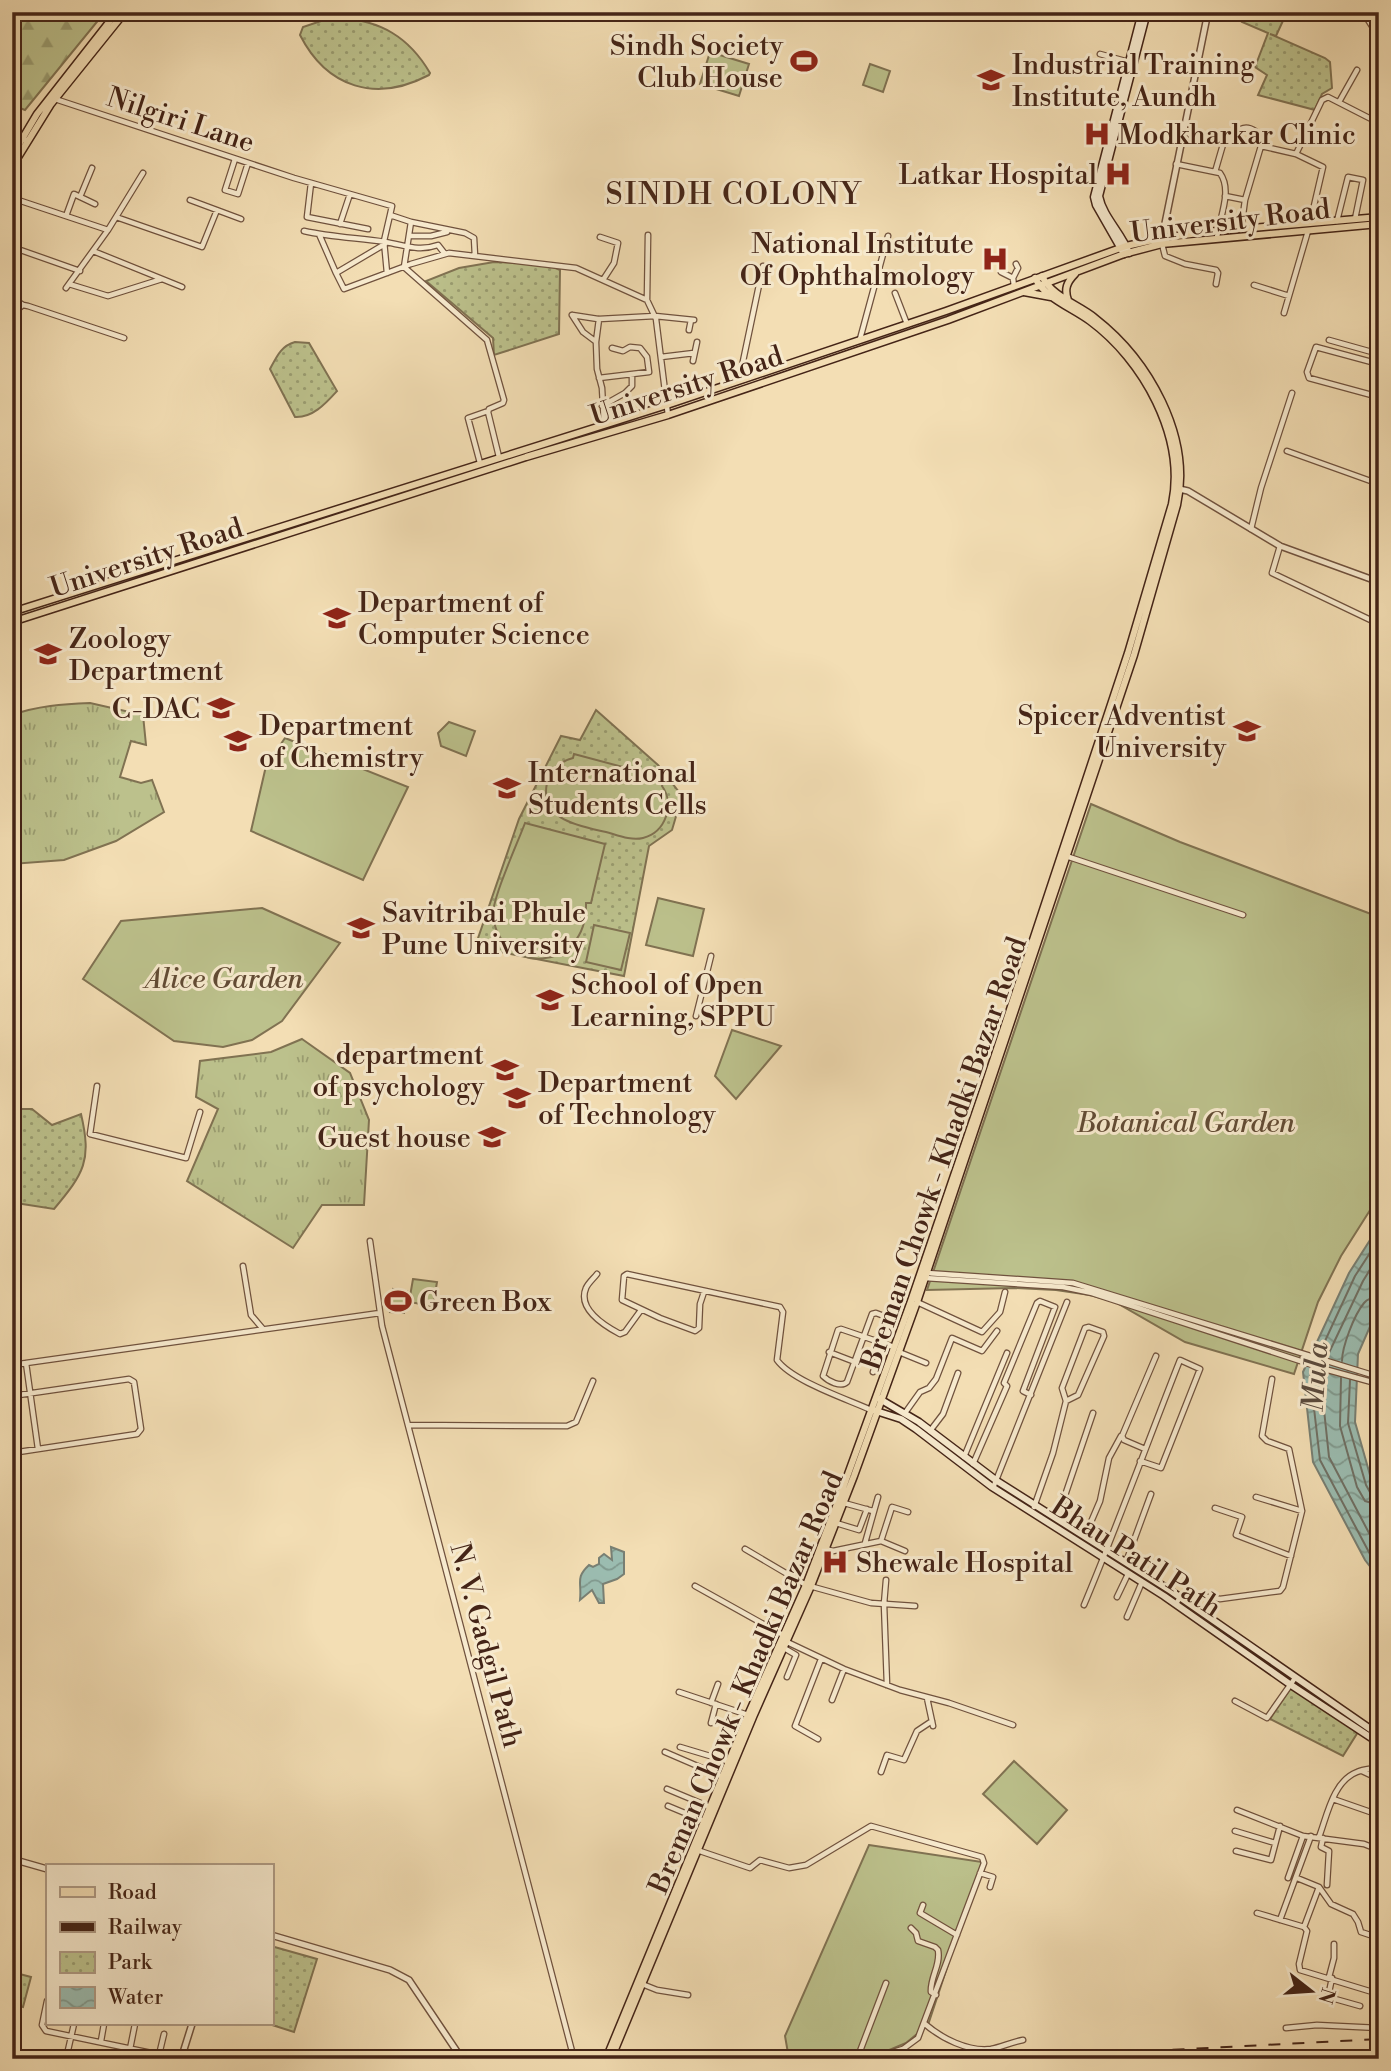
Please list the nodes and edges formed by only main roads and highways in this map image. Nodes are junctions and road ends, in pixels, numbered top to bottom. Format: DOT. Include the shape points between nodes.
graph roads {
  1 [pos="117,12"];
  2 [pos="125,12"];
  3 [pos="1145,12"];
  4 [pos="21,142"];
  5 [pos="12,156"];
  6 [pos="12,167"];
  7 [pos="1379,217"];
  8 [pos="1379,224"];
  9 [pos="1309,227"];
  10 [pos="1125,250"];
  11 [pos="1079,270"];
  12 [pos="1040,281"];
  13 [pos="1023,292"];
  14 [pos="1053,298"];
  15 [pos="1068,300"];
  16 [pos="1160,401"];
  17 [pos="1178,489"];
  18 [pos="12,612"];
  19 [pos="12,622"];
  20 [pos="987,1085"];
  21 [pos="914,1302"];
  22 [pos="878,1399"];
  23 [pos="874,1411"];
  24 [pos="928,1434"];
  25 [pos="954,1454"];
  26 [pos="971,1467"];
  27 [pos="1033,1509"];
  28 [pos="1106,1554"];
  29 [pos="808,1586"];
  30 [pos="1178,1601"];
  31 [pos="784,1641"];
  32 [pos="1293,1682"];
  33 [pos="1379,1735"];
  34 [pos="1379,1743"];
  35 [pos="728,1771"];
  36 [pos="695,1850"];
  37 [pos="608,2059"];
  1 -- 4 [label="main road" via="37,114"];
  2 -- 4 [label="main road"];
  3 -- 10 [label="main road" via="1099,190 1100,204"];
  3 -- 10 [label="main road" via="1094,197"];
  4 -- 5 [label="main road"];
  4 -- 6 [label="main road"];
  7 -- 9 [label="main road, University Road"];
  8 -- 9 [label="main road, University Road"];
  9 -- 10 [label="main road, University Road" via="1218,234"];
  10 -- 11 [label="main road, University Road"];
  10 -- 12 [label="main road, University Road"];
  11 -- 12 [label="main road, University Road"];
  11 -- 15 [label="main road" via="1067,284"];
  12 -- 13 [label="main road, University Road"];
  12 -- 14 [label="main road, Breman Chowk - Khadki Bazar Road"];
  12 -- 15 [label="main road, Breman Chowk - Khadki Bazar Road"];
  12 -- 18 [label="main road, University Road" via="667,405"];
  13 -- 14 [label="main road"];
  13 -- 19 [label="main road, University Road" via="668,415"];
  14 -- 16 [label="main road, Breman Chowk - Khadki Bazar Road" via="1108,336"];
  15 -- 16 [label="main road, Breman Chowk - Khadki Bazar Road" via="1122,342"];
  16 -- 17 [label="main road, Breman Chowk - Khadki Bazar Road"];
  17 -- 20 [label="main road, Breman Chowk - Khadki Bazar Road"];
  17 -- 20 [label="main road, Breman Chowk - Khadki Bazar Road" via="1138,642"];
  20 -- 21 [label="main road, Breman Chowk - Khadki Bazar Road"];
  20 -- 21 [label="main road, Breman Chowk - Khadki Bazar Road"];
  21 -- 22 [label="main road, Breman Chowk - Khadki Bazar Road"];
  22 -- 23 [label="main road, Breman Chowk - Khadki Bazar Road"];
  22 -- 24 [label="main road, Bhau Patil Path" via="905,1413"];
  23 -- 24 [label="main road, Bhau Patil Path"];
  23 -- 29 [label="main road, Breman Chowk - Khadki Bazar Road"];
  23 -- 29 [label="main road, Breman Chowk - Khadki Bazar Road" via="844,1503"];
  24 -- 25 [label="main road, Bhau Patil Path"];
  25 -- 26 [label="main road, Bhau Patil Path"];
  25 -- 26 [label="main road, Bhau Patil Path" via="964,1457"];
  26 -- 27 [label="main road, Bhau Patil Path"];
  27 -- 28 [label="main road, Bhau Patil Path"];
  27 -- 28 [label="main road, Bhau Patil Path" via="1058,1519"];
  28 -- 30 [label="main road, Bhau Patil Path" via="1128,1573"];
  28 -- 30 [label="main road, Bhau Patil Path" via="1126,1562"];
  29 -- 31 [label="main road, Breman Chowk - Khadki Bazar Road"];
  30 -- 32 [label="main road, Bhau Patil Path"];
  31 -- 35 [label="main road, Breman Chowk - Khadki Bazar Road"];
  31 -- 35 [label="main road, Breman Chowk - Khadki Bazar Road" via="748,1715"];
  32 -- 33 [label="main road, Bhau Patil Path"];
  32 -- 34 [label="main road, Bhau Patil Path"];
  35 -- 36 [label="main road, Breman Chowk - Khadki Bazar Road"];
  35 -- 36 [label="main road, Breman Chowk - Khadki Bazar Road"];
  36 -- 37 [label="main road, Breman Chowk - Khadki Bazar Road"];
  36 -- 37 [label="main road, Breman Chowk - Khadki Bazar Road"];
}
